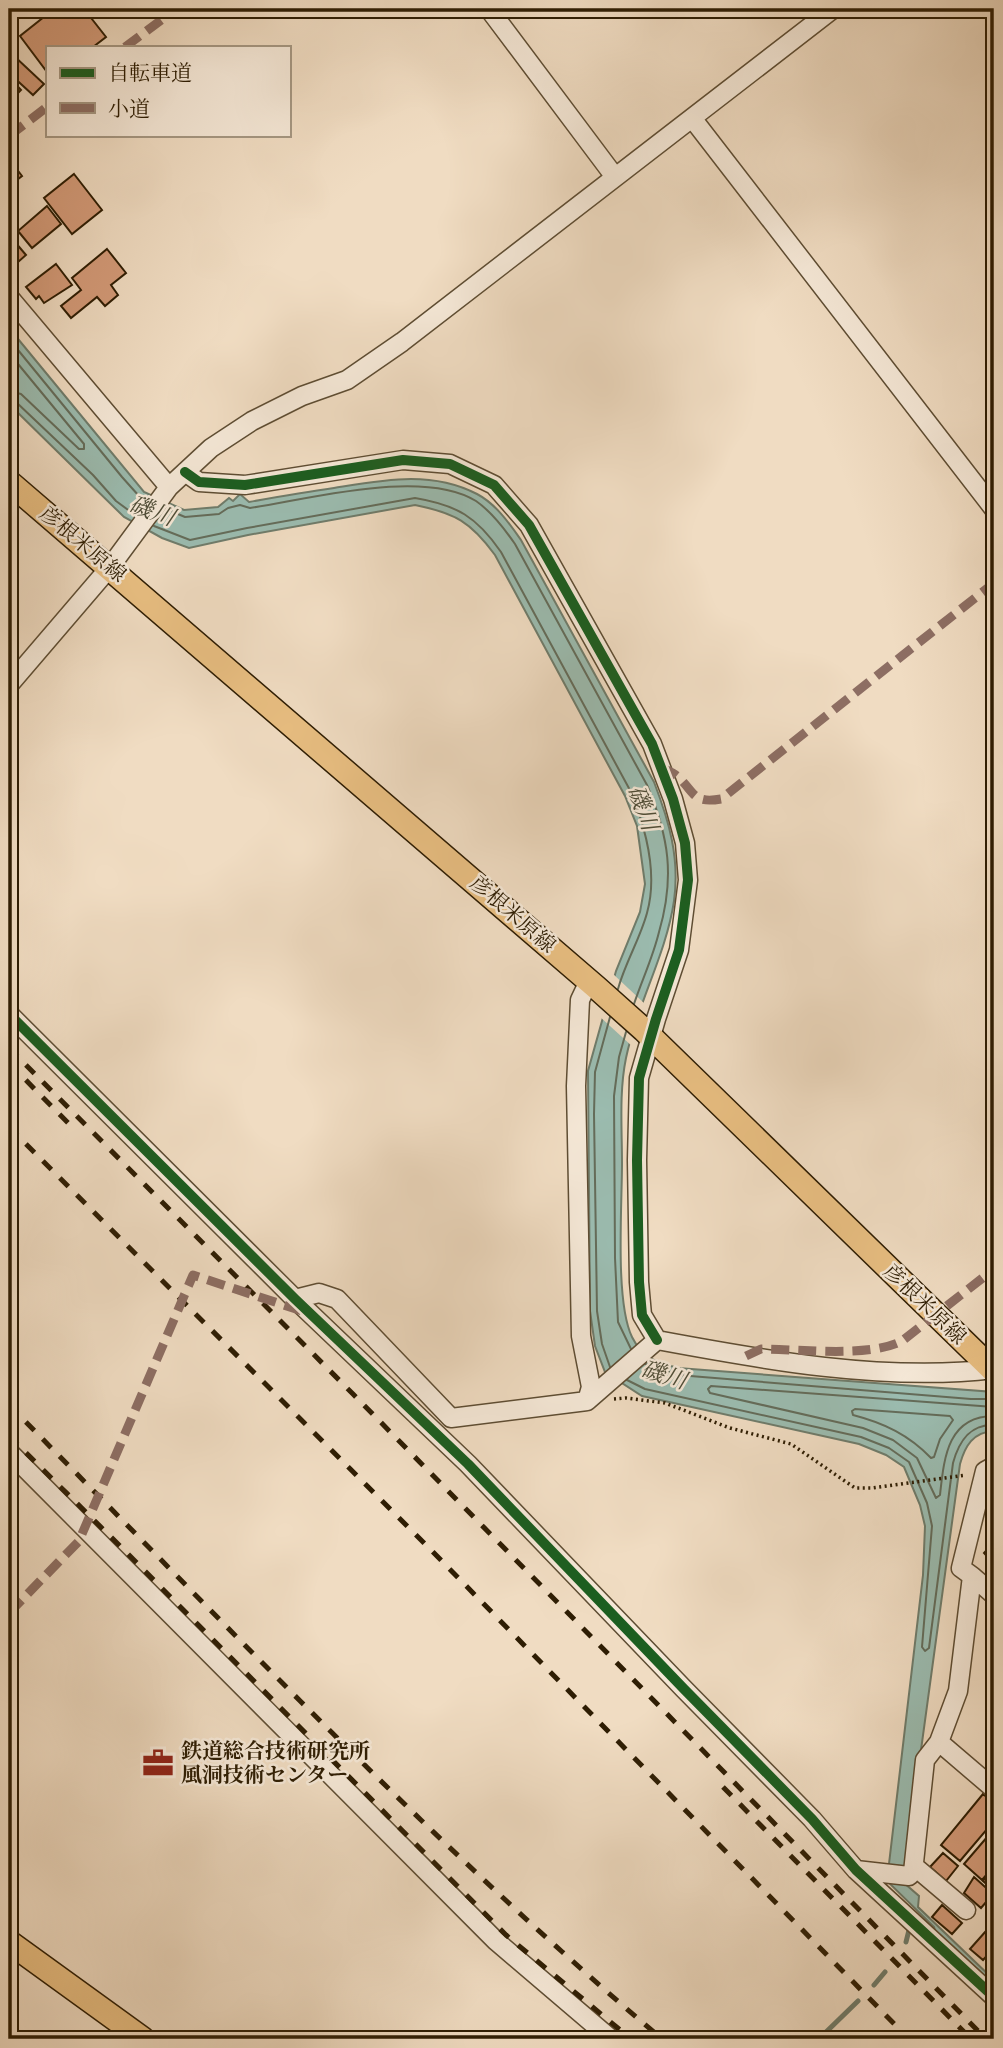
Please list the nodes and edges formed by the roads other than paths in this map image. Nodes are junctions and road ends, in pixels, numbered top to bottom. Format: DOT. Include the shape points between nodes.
graph roads {
  1 [pos="489,9"];
  2 [pos="833,9"];
  3 [pos="692,118"];
  4 [pos="615,177"];
  5 [pos="9,297"];
  6 [pos="185,472"];
  7 [pos="9,482"];
  8 [pos="168,489"];
  9 [pos="994,509"];
  10 [pos="110,567"];
  11 [pos="9,685"];
  12 [pos="593,984"];
  13 [pos="9,1014"];
  14 [pos="648,1033"];
  15 [pos="295,1299"];
  16 [pos="653,1343"];
  17 [pos="994,1370"];
  18 [pos="592,1397"];
  19 [pos="9,1452"];
  20 [pos="994,1466"];
  21 [pos="971,1576"];
  22 [pos="994,1595"];
  23 [pos="939,1741"];
  24 [pos="994,1789"];
  25 [pos="856,1870"];
  26 [pos="911,1871"];
  27 [pos="966,1910"];
  28 [pos="9,1942"];
  29 [pos="994,1997"];
  30 [pos="143,2039"];
  31 [pos="611,2039"];
  1 -- 4 [label="street"];
  2 -- 3 [label="street"];
  3 -- 4 [label="street"];
  3 -- 9 [label="street"];
  4 -- 6 [label="street" via="402,342 346,380 251,421"];
  5 -- 8 [label="street"];
  6 -- 8 [label="street"];
  6 -- 14 [label="street" via="198,482 244,485 403,460 450,464 494,485 529,524 652,744 685,843 688,880 679,950"];
  7 -- 10 [label="main road, 彦根米原線"];
  8 -- 10 [label="street"];
  10 -- 11 [label="street"];
  10 -- 12 [label="main road, 彦根米原線"];
  12 -- 14 [label="main road, 彦根米原線"];
  12 -- 18 [label="street" via="580,1000 576,1086 581,1336"];
  13 -- 15 [label="street"];
  14 -- 16 [label="street" via="639,1078 637,1160 639,1282 642,1315"];
  14 -- 17 [label="main road, 彦根米原線"];
  15 -- 18 [label="street" via="319,1293 337,1299 451,1418"];
  15 -- 25 [label="street" via="468,1464"];
  16 -- 17 [label="street" via="843,1368"];
  16 -- 18 [label="street"];
  19 -- 31 [label="street" via="496,1941"];
  20 -- 21 [label="street" via="985,1471 965,1548 961,1568"];
  21 -- 22 [label="street"];
  21 -- 23 [label="street" via="958,1690"];
  23 -- 24 [label="street"];
  23 -- 26 [label="street" via="925,1760"];
  25 -- 26 [label="street"];
  25 -- 29 [label="street"];
  26 -- 27 [label="street"];
  28 -- 30 [label="main road"];
}
